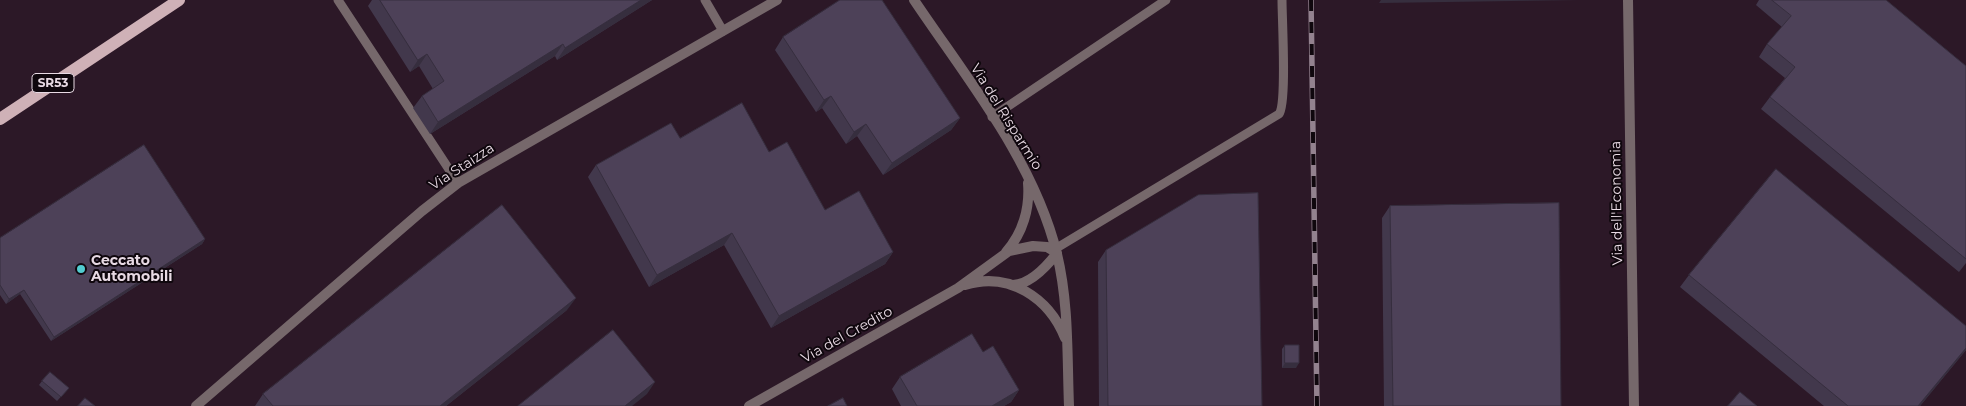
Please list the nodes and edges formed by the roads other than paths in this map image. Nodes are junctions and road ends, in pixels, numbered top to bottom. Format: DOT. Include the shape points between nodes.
graph roads {
  1 [pos="179,0"];
  2 [pos="338,0"];
  3 [pos="705,0"];
  4 [pos="777,0"];
  5 [pos="914,0"];
  6 [pos="1166,0"];
  7 [pos="1282,0"];
  8 [pos="1628,0"];
  9 [pos="723,31"];
  10 [pos="992,117"];
  11 [pos="0,119"];
  12 [pos="1027,177"];
  13 [pos="458,183"];
  14 [pos="1056,251"];
  15 [pos="1002,255"];
  16 [pos="1012,285"];
  17 [pos="958,288"];
  18 [pos="1067,343"];
  19 [pos="196,406"];
  20 [pos="749,406"];
  21 [pos="1069,406"];
  22 [pos="1634,406"];
  1 -- 11 [label="main road, SR53"];
  2 -- 13 [label="lane"];
  3 -- 9 [label="lane"];
  4 -- 9 [label="street, Via Staizza"];
  5 -- 10 [label="street, Via del Risparmio"];
  6 -- 10 [label="lane"];
  7 -- 14 [label="lane" via="1283,94 1279,114"];
  8 -- 22 [label="street, Via dell'Economia"];
  9 -- 13 [label="street, Via Staizza"];
  10 -- 12 [label="street, Via del Risparmio"];
  12 -- 14 [label="street, Via del Risparmio"];
  12 -- 15 [label="street, Via del Credito" via="1026,215 1018,235"];
  13 -- 19 [label="street, Via Staizza"];
  14 -- 15 [label="street, Via del Credito" via="1030,246"];
  14 -- 16 [label="street, Via del Credito" via="1034,276 1022,284"];
  14 -- 18 [label="street, Via del Risparmio" via="1065,299"];
  15 -- 17 [label="street, Via del Credito"];
  16 -- 17 [label="street, Via del Credito" via="980,282"];
  16 -- 18 [label="street, Via del Credito" via="1023,288 1043,304 1056,320"];
  17 -- 20 [label="street, Via del Credito"];
  18 -- 21 [label="street, Via del Risparmio"];
}
